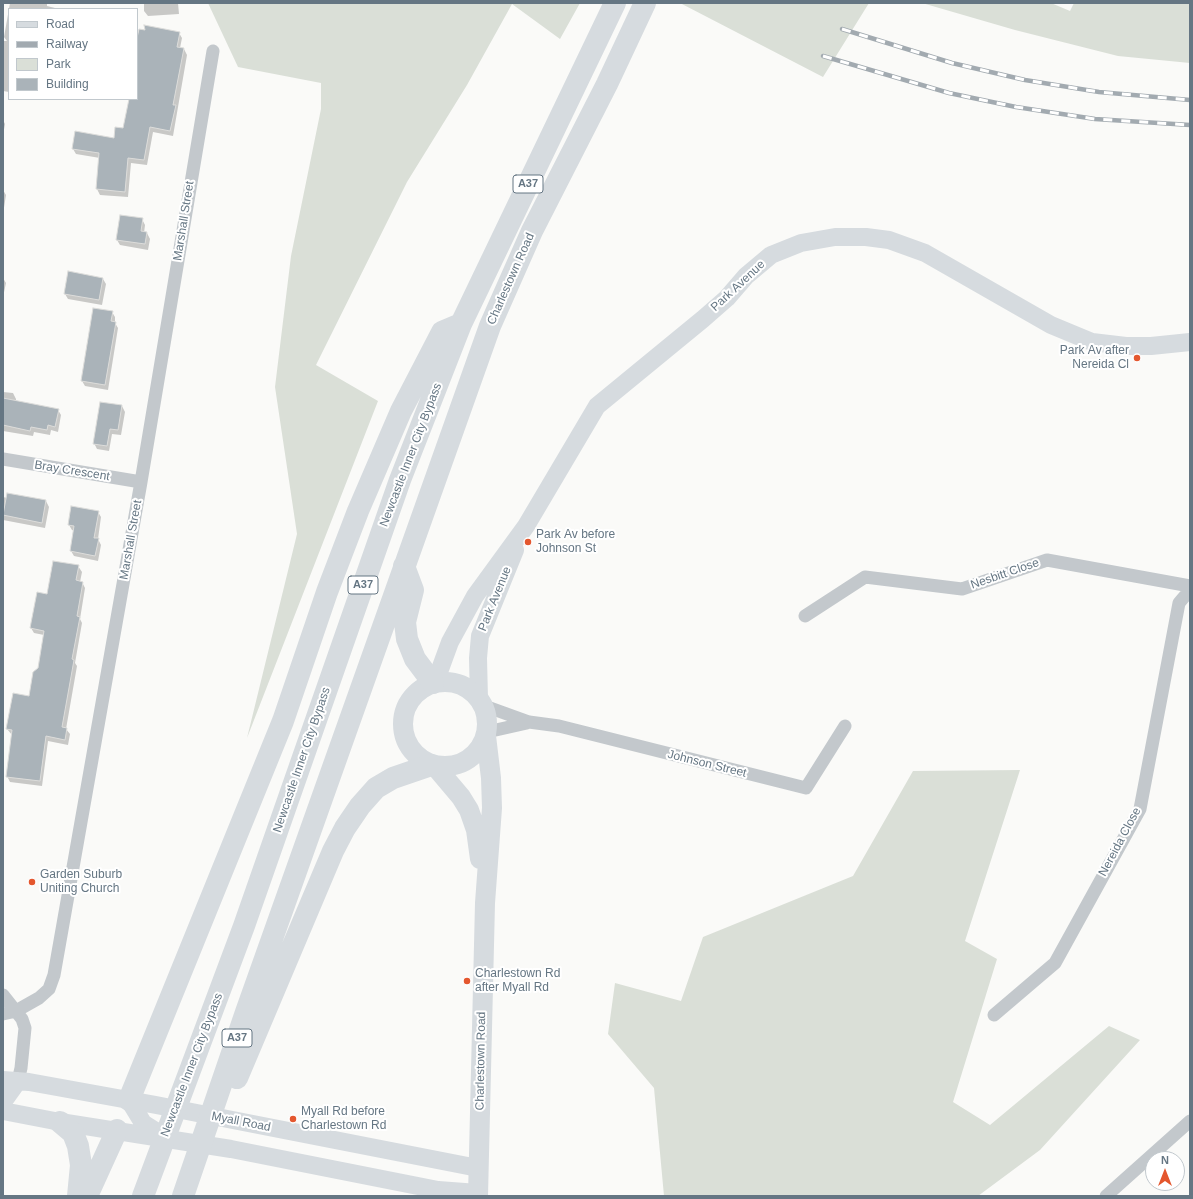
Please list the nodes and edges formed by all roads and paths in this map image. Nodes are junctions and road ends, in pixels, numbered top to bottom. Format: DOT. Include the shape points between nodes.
graph roads {
  1 [pos="614,3"];
  2 [pos="645,3"];
  3 [pos="213,51"];
  4 [pos="461,324"];
  5 [pos="1190,342"];
  6 [pos="3,459"];
  7 [pos="141,482"];
  8 [pos="526,526"];
  9 [pos="404,566"];
  10 [pos="1190,586"];
  11 [pos="1190,590"];
  12 [pos="805,616"];
  13 [pos="434,683"];
  14 [pos="481,702"];
  15 [pos="537,723"];
  16 [pos="845,726"];
  17 [pos="486,734"];
  18 [pos="432,765"];
  19 [pos="485,903"];
  20 [pos="3,995"];
  21 [pos="7,1014"];
  22 [pos="994,1015"];
  23 [pos="3,1021"];
  24 [pos="10,1080"];
  25 [pos="129,1100"];
  26 [pos="3,1102"];
  27 [pos="3,1111"];
  28 [pos="1190,1121"];
  29 [pos="60,1122"];
  30 [pos="117,1130"];
  31 [pos="147,1131"];
  32 [pos="478,1168"];
  33 [pos="478,1195"];
  34 [pos="78,1196"];
  35 [pos="87,1196"];
  36 [pos="143,1196"];
  37 [pos="183,1196"];
  38 [pos="188,1196"];
  39 [pos="1106,1196"];
  1 -- 4 [label="highway, Charlestown Road / A37"];
  2 -- 9 [label="highway, Charlestown Road / A37" via="532,231 490,326"];
  3 -- 7 [label="street, Marshall Street"];
  4 -- 25 [label="highway" via="442,332 401,411 361,504 282,721"];
  4 -- 36 [label="highway, Newcastle Inner City Bypass / A37" via="400,480 244,926"];
  5 -- 8 [label="main road, Park Avenue" via="1151,346 1092,342 1051,325 925,252 889,240 836,237 801,243 771,255 703,319 597,406"];
  6 -- 7 [label="street, Bray Crescent"];
  7 -- 21 [label="street, Marshall Street" via="54,975 49,989 39,998"];
  8 -- 13 [label="main road, Park Avenue" via="474,596 450,642"];
  8 -- 14 [label="main road, Park Avenue" via="480,636 478,658"];
  9 -- 13 [label="highway" via="413,590 405,622 407,639 415,659"];
  9 -- 37 [label="highway, A37"];
  10 -- 12 [label="street, Nesbitt Close" via="1047,560 962,589 865,577"];
  11 -- 22 [label="street, Nereida Close" via="1179,603 1140,809 1055,963"];
  13 -- 14 [label="main road" via="457,683 470,690"];
  13 -- 18 [label="main road, Charlestown Road" via="421,689 409,701 402,722 403,733 409,746 421,760"];
  14 -- 15 [label="street, Johnson Street" via="516,718"];
  14 -- 17 [label="main road, Charlestown Road" via="486,716"];
  15 -- 16 [label="street, Johnson Street" via="559,726 806,788"];
  15 -- 17 [label="street, Johnson Street"];
  17 -- 18 [label="main road" via="479,748 466,760 456,764"];
  17 -- 19 [label="main road, Charlestown Road" via="492,808"];
  18 -- 19 [label="main road, Charlestown Road" via="461,797 472,816"];
  18 -- 38 [label="highway" via="393,778 376,788 345,828 333,851"];
  19 -- 32 [label="main road, Charlestown Road"];
  20 -- 21 [label="street"];
  21 -- 23 [label="street"];
  21 -- 24 [label="street" via="22,1019 25,1028 21,1068"];
  24 -- 25 [label="main road, Myall Road"];
  24 -- 26 [label="main road"];
  25 -- 30 [label="main road"];
  25 -- 31 [label="main road"];
  25 -- 32 [label="main road, Myall Road"];
  27 -- 29 [label="main road"];
  28 -- 39 [label="street"];
  29 -- 30 [label="main road"];
  29 -- 34 [label="highway" via="73,1133 78,1146 81,1165"];
  30 -- 31 [label="main road"];
  30 -- 35 [label="highway"];
  31 -- 33 [label="main road" via="168,1138 438,1190"];
  32 -- 33 [label="main road, Charlestown Road"];
}
